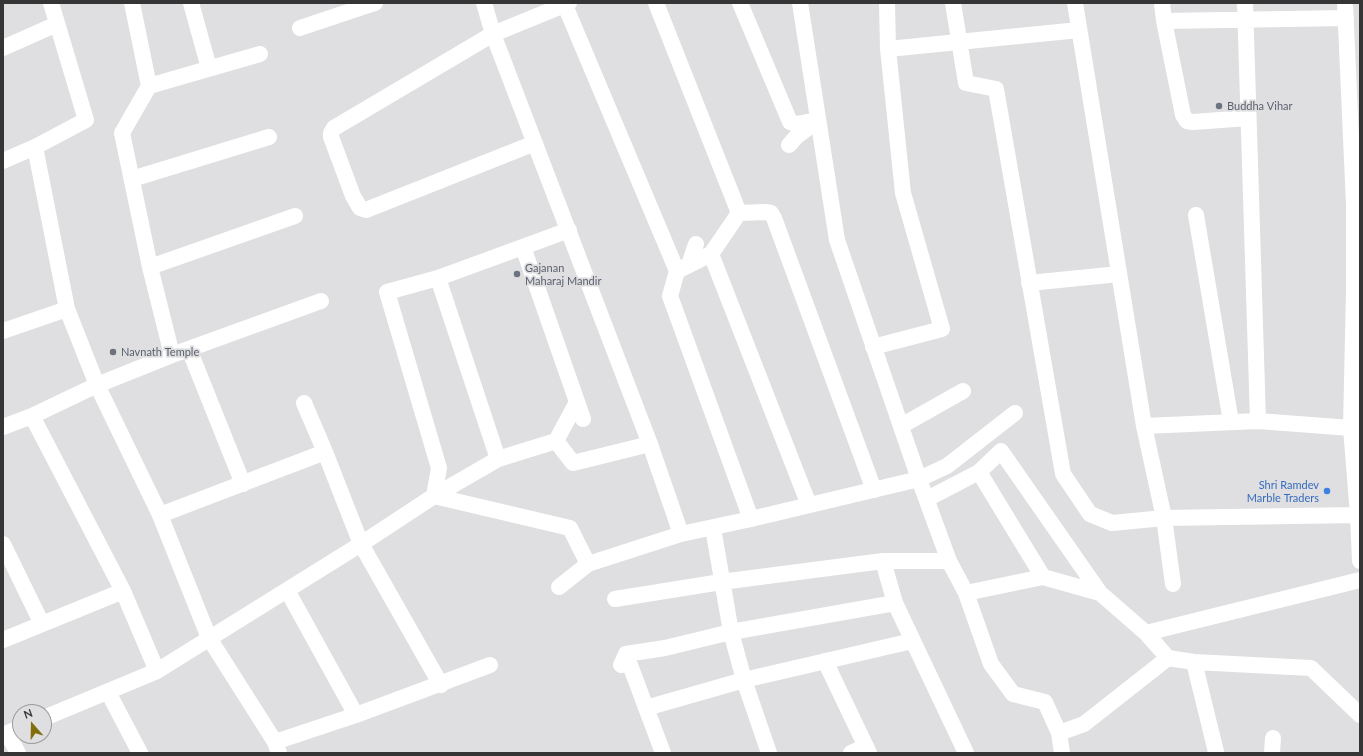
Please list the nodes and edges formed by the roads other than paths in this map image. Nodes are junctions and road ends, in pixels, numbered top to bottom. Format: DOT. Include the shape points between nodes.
graph roads {
  1 [pos="51,3"];
  2 [pos="132,3"];
  3 [pos="191,3"];
  4 [pos="375,3"];
  5 [pos="484,3"];
  6 [pos="740,3"];
  7 [pos="800,3"];
  8 [pos="887,3"];
  9 [pos="953,3"];
  10 [pos="1075,3"];
  11 [pos="1162,3"];
  12 [pos="1245,3"];
  13 [pos="566,4"];
  14 [pos="659,4"];
  15 [pos="1345,11"];
  16 [pos="1245,19"];
  17 [pos="1164,21"];
  18 [pos="57,24"];
  19 [pos="300,28"];
  20 [pos="1079,30"];
  21 [pos="493,34"];
  22 [pos="1354,40"];
  23 [pos="959,42"];
  24 [pos="3,48"];
  25 [pos="888,49"];
  26 [pos="260,54"];
  27 [pos="209,68"];
  28 [pos="149,86"];
  29 [pos="1248,118"];
  30 [pos="818,120"];
  31 [pos="1355,121"];
  32 [pos="270,137"];
  33 [pos="534,143"];
  34 [pos="790,145"];
  35 [pos="35,147"];
  36 [pos="3,162"];
  37 [pos="132,179"];
  38 [pos="1357,204"];
  39 [pos="739,213"];
  40 [pos="1196,215"];
  41 [pos="295,216"];
  42 [pos="569,230"];
  43 [pos="696,244"];
  44 [pos="523,247"];
  45 [pos="711,254"];
  46 [pos="150,267"];
  47 [pos="683,268"];
  48 [pos="1119,274"];
  49 [pos="438,278"];
  50 [pos="1029,283"];
  51 [pos="1357,289"];
  52 [pos="321,301"];
  53 [pos="67,309"];
  54 [pos="3,331"];
  55 [pos="873,347"];
  56 [pos="189,349"];
  57 [pos="172,355"];
  58 [pos="97,385"];
  59 [pos="963,391"];
  60 [pos="577,402"];
  61 [pos="304,403"];
  62 [pos="1015,413"];
  63 [pos="32,416"];
  64 [pos="582,419"];
  65 [pos="1258,421"];
  66 [pos="1231,422"];
  67 [pos="3,426"];
  68 [pos="902,426"];
  69 [pos="1144,426"];
  70 [pos="1351,428"];
  71 [pos="556,441"];
  72 [pos="650,444"];
  73 [pos="326,452"];
  74 [pos="498,459"];
  75 [pos="979,472"];
  76 [pos="919,479"];
  77 [pos="243,484"];
  78 [pos="874,490"];
  79 [pos="927,499"];
  80 [pos="425,502"];
  81 [pos="809,505"];
  82 [pos="160,515"];
  83 [pos="1358,515"];
  84 [pos="1164,518"];
  85 [pos="751,519"];
  86 [pos="713,528"];
  87 [pos="681,534"];
  88 [pos="3,544"];
  89 [pos="361,544"];
  90 [pos="883,561"];
  91 [pos="949,561"];
  92 [pos="1360,561"];
  93 [pos="588,564"];
  94 [pos="1043,576"];
  95 [pos="1360,580"];
  96 [pos="721,582"];
  97 [pos="1174,584"];
  98 [pos="559,587"];
  99 [pos="287,590"];
  100 [pos="122,591"];
  101 [pos="1100,593"];
  102 [pos="966,594"];
  103 [pos="615,599"];
  104 [pos="895,603"];
  105 [pos="42,624"];
  106 [pos="731,632"];
  107 [pos="1146,633"];
  108 [pos="209,638"];
  109 [pos="3,640"];
  110 [pos="912,641"];
  111 [pos="1168,658"];
  112 [pos="825,661"];
  113 [pos="1194,662"];
  114 [pos="490,665"];
  115 [pos="157,671"];
  116 [pos="744,680"];
  117 [pos="442,684"];
  118 [pos="108,692"];
  119 [pos="646,708"];
  120 [pos="52,715"];
  121 [pos="356,715"];
  122 [pos="1360,715"];
  123 [pos="10,732"];
  124 [pos="1059,733"];
  125 [pos="277,747"];
  126 [pos="867,750"];
  127 [pos="1216,752"];
  128 [pos="18,753"];
  129 [pos="140,753"];
  130 [pos="662,753"];
  131 [pos="769,753"];
  132 [pos="851,753"];
  133 [pos="966,753"];
  134 [pos="1062,753"];
  1 -- 18 [label="street"];
  2 -- 28 [label="street"];
  3 -- 27 [label="street"];
  4 -- 19 [label="street"];
  5 -- 21 [label="street"];
  6 -- 30 [label="street" via="790,122 796,124"];
  7 -- 30 [label="street"];
  8 -- 25 [label="street"];
  9 -- 23 [label="street"];
  10 -- 20 [label="street"];
  11 -- 17 [label="street"];
  12 -- 16 [label="street"];
  13 -- 21 [label="street"];
  13 -- 47 [label="street"];
  14 -- 39 [label="street"];
  15 -- 16 [label="street"];
  15 -- 22 [label="street"];
  16 -- 17 [label="street"];
  16 -- 29 [label="street"];
  17 -- 29 [label="street" via="1183,115 1187,121"];
  18 -- 24 [label="street"];
  18 -- 35 [label="street" via="86,120"];
  20 -- 23 [label="street"];
  20 -- 48 [label="street"];
  21 -- 33 [label="street"];
  21 -- 33 [label="street" via="334,128 331,137 357,204 366,210"];
  22 -- 31 [label="street"];
  23 -- 25 [label="street"];
  23 -- 50 [label="street" via="966,83 996,89"];
  25 -- 55 [label="street" via="903,193 942,329"];
  26 -- 27 [label="street"];
  27 -- 28 [label="street"];
  28 -- 37 [label="street" via="122,133"];
  29 -- 65 [label="street"];
  30 -- 34 [label="street"];
  30 -- 55 [label="street" via="837,240"];
  31 -- 38 [label="street"];
  32 -- 37 [label="street"];
  33 -- 42 [label="street"];
  35 -- 36 [label="street"];
  35 -- 53 [label="street"];
  37 -- 46 [label="street"];
  38 -- 51 [label="street"];
  39 -- 45 [label="street"];
  39 -- 78 [label="street" via="765,212 771,213 774,218"];
  40 -- 66 [label="street"];
  41 -- 46 [label="street"];
  42 -- 44 [label="street"];
  42 -- 72 [label="street"];
  43 -- 47 [label="street"];
  44 -- 49 [label="street"];
  44 -- 60 [label="street"];
  45 -- 47 [label="street"];
  45 -- 81 [label="street"];
  46 -- 57 [label="street"];
  47 -- 85 [label="street" via="670,296"];
  48 -- 50 [label="street"];
  48 -- 69 [label="street"];
  49 -- 74 [label="street"];
  49 -- 80 [label="street" via="387,292 439,468"];
  50 -- 84 [label="street" via="1063,474 1090,514 1112,523"];
  51 -- 70 [label="street"];
  52 -- 56 [label="street"];
  53 -- 54 [label="street"];
  53 -- 58 [label="street"];
  55 -- 68 [label="street"];
  56 -- 57 [label="street"];
  56 -- 77 [label="street"];
  57 -- 58 [label="street"];
  58 -- 63 [label="street"];
  58 -- 82 [label="street"];
  59 -- 68 [label="street"];
  60 -- 64 [label="street"];
  60 -- 71 [label="street"];
  61 -- 73 [label="street"];
  62 -- 76 [label="street" via="947,466"];
  63 -- 67 [label="street"];
  63 -- 100 [label="street"];
  65 -- 66 [label="street"];
  65 -- 70 [label="street"];
  66 -- 69 [label="street"];
  68 -- 76 [label="street"];
  69 -- 84 [label="street"];
  70 -- 83 [label="street"];
  71 -- 72 [label="street" via="573,463"];
  71 -- 74 [label="street"];
  72 -- 87 [label="street"];
  73 -- 77 [label="street"];
  73 -- 89 [label="street"];
  74 -- 80 [label="street"];
  75 -- 79 [label="street"];
  75 -- 94 [label="street"];
  75 -- 101 [label="street" via="1001,451"];
  76 -- 78 [label="street"];
  76 -- 79 [label="street"];
  77 -- 82 [label="street"];
  78 -- 81 [label="street"];
  79 -- 91 [label="street"];
  80 -- 89 [label="street"];
  80 -- 93 [label="street" via="570,528"];
  81 -- 85 [label="street"];
  82 -- 108 [label="street"];
  83 -- 84 [label="street"];
  83 -- 92 [label="street"];
  84 -- 97 [label="street"];
  85 -- 86 [label="street"];
  86 -- 87 [label="street"];
  86 -- 96 [label="street"];
  87 -- 93 [label="street"];
  88 -- 105 [label="street"];
  89 -- 99 [label="street"];
  89 -- 117 [label="street"];
  90 -- 91 [label="street"];
  90 -- 96 [label="street"];
  90 -- 104 [label="street"];
  91 -- 102 [label="street"];
  93 -- 98 [label="street"];
  94 -- 101 [label="street"];
  94 -- 102 [label="street"];
  95 -- 107 [label="street"];
  96 -- 103 [label="street"];
  96 -- 106 [label="street"];
  99 -- 108 [label="street"];
  99 -- 121 [label="street"];
  100 -- 105 [label="street"];
  100 -- 115 [label="street"];
  101 -- 107 [label="street"];
  102 -- 124 [label="street" via="991,664 1013,694 1045,702"];
  104 -- 106 [label="street"];
  104 -- 110 [label="street"];
  105 -- 109 [label="street"];
  106 -- 116 [label="street"];
  106 -- 119 [label="street" via="665,648 626,654 626,665"];
  107 -- 111 [label="street"];
  108 -- 115 [label="street"];
  108 -- 125 [label="street"];
  110 -- 112 [label="street"];
  110 -- 133 [label="street"];
  111 -- 113 [label="street"];
  111 -- 124 [label="street" via="1084,724"];
  112 -- 116 [label="street"];
  112 -- 126 [label="street"];
  113 -- 122 [label="street" via="1311,668"];
  113 -- 127 [label="street"];
  114 -- 117 [label="street"];
  115 -- 118 [label="street"];
  116 -- 119 [label="street"];
  116 -- 131 [label="street"];
  117 -- 121 [label="street"];
  118 -- 120 [label="street"];
  118 -- 129 [label="street"];
  119 -- 130 [label="street"];
  121 -- 125 [label="street"];
  123 -- 128 [label="street"];
  124 -- 134 [label="street"];
  126 -- 132 [label="street"];
}
